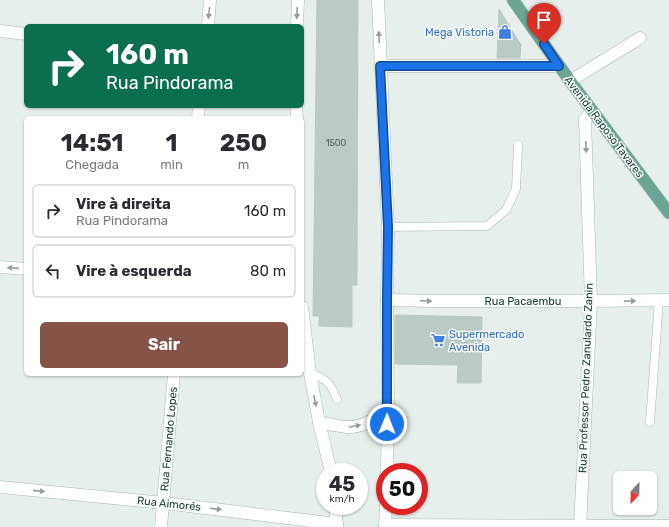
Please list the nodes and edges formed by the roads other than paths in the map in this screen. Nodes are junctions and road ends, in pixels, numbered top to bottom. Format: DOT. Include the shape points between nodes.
graph roads {
  1 [pos="210,0"];
  2 [pos="298,0"];
  3 [pos="378,0"];
  4 [pos="513,0"];
  5 [pos="208,24"];
  6 [pos="297,24"];
  7 [pos="0,31"];
  8 [pos="24,34"];
  9 [pos="640,38"];
  10 [pos="380,66"];
  11 [pos="559,66"];
  12 [pos="570,81"];
  13 [pos="593,112"];
  14 [pos="518,146"];
  15 [pos="669,213"];
  16 [pos="388,227"];
  17 [pos="0,267"];
  18 [pos="24,269"];
  19 [pos="387,300"];
  20 [pos="664,300"];
  21 [pos="591,301"];
  22 [pos="304,324"];
  23 [pos="310,373"];
  24 [pos="174,376"];
  25 [pos="337,399"];
  26 [pos="388,410"];
  27 [pos="319,422"];
  28 [pos="650,422"];
  29 [pos="329,463"];
  30 [pos="386,463"];
  31 [pos="0,487"];
  32 [pos="164,503"];
  33 [pos="336,515"];
  34 [pos="386,515"];
  35 [pos="337,525"];
  36 [pos="385,526"];
  37 [pos="580,526"];
  38 [pos="669,526"];
  39 [pos="161,527"];
  1 -- 5 [label="street, one-way"];
  2 -- 6 [label="street, one-way"];
  10 -- 3 [label="street, one-way"];
  4 -- 11 [label="main road, Avenida Raposo Tavares"];
  7 -- 8 [label="street"];
  9 -- 12 [label="street"];
  10 -- 11 [label="street"];
  10 -- 16 [label="street"];
  11 -- 12 [label="main road, Avenida Raposo Tavares"];
  12 -- 13 [label="main road, Avenida Raposo Tavares"];
  13 -- 15 [label="main road, Avenida Raposo Tavares"];
  13 -- 21 [label="street, Rua Professor Pedro Zanulardo Zanin, one-way" via="585,118"];
  14 -- 16 [label="lane" via="516,190 506,210 487,226"];
  16 -- 19 [label="street"];
  18 -- 17 [label="street, one-way"];
  19 -- 21 [label="street, Rua Pacaembu, one-way"];
  19 -- 26 [label="street"];
  21 -- 20 [label="street, Rua Pacaembu, one-way"];
  20 -- 28 [label="lane, Rua Pacaembu"];
  21 -- 37 [label="street, Rua Professor Pedro Zanulardo Zanin"];
  22 -- 23 [label="street"];
  23 -- 25 [label="lane" via="328,382"];
  23 -- 27 [label="street, one-way"];
  24 -- 32 [label="street, Rua Fernando Lopes"];
  27 -- 26 [label="street, one-way" via="357,426 374,420"];
  26 -- 30 [label="street"];
  27 -- 29 [label="street"];
  31 -- 32 [label="street, Rua Aimorés, one-way"];
  32 -- 35 [label="street, Rua Aimorés, one-way"];
  32 -- 39 [label="street, Rua Fernando Lopes"];
  33 -- 35 [label="street"];
  34 -- 36 [label="street"];
  36 -- 37 [label="street"];
  37 -- 38 [label="street"];
}
